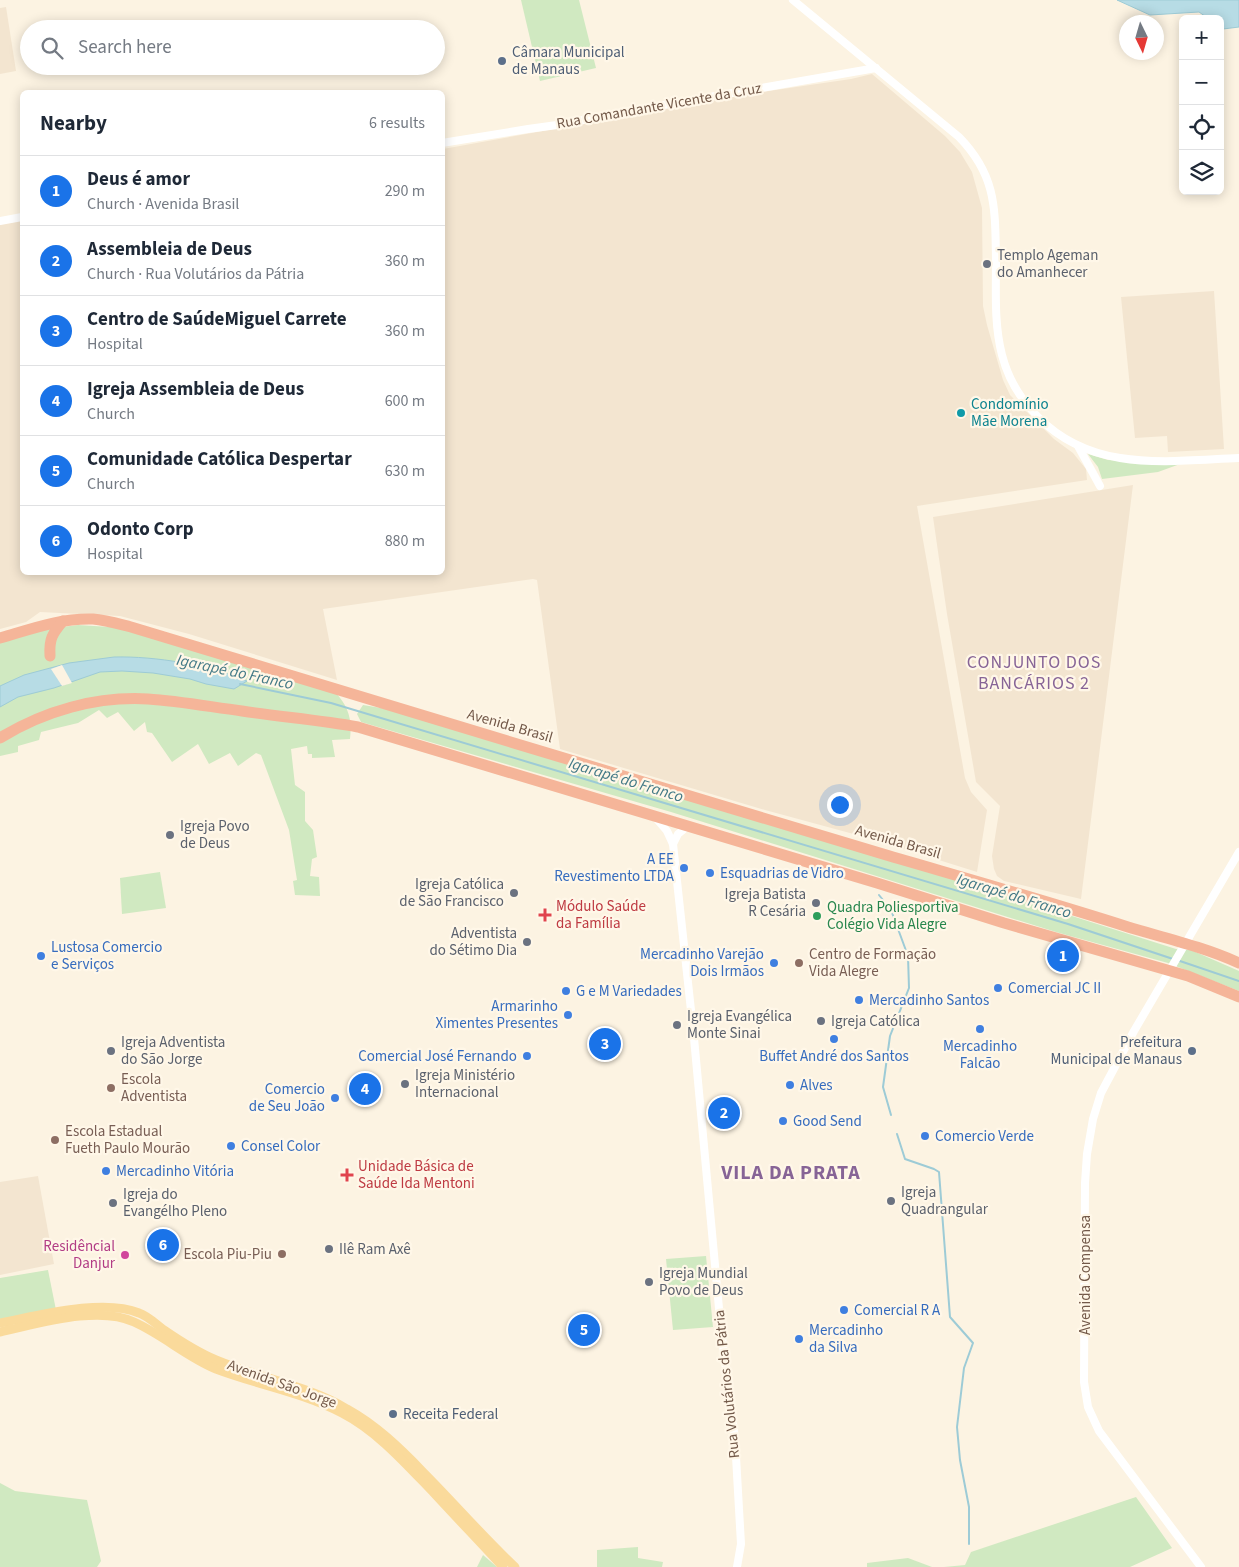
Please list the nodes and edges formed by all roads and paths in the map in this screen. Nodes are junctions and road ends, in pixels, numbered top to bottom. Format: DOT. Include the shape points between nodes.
graph roads {
  1 [pos="794,0"];
  2 [pos="876,68"];
  3 [pos="445,143"];
  4 [pos="20,217"];
  5 [pos="0,221"];
  6 [pos="1078,446"];
  7 [pos="1239,458"];
  8 [pos="1100,486"];
  9 [pos="62,621"];
  10 [pos="0,638"];
  11 [pos="50,656"];
  12 [pos="0,738"];
  13 [pos="655,817"];
  14 [pos="688,826"];
  15 [pos="673,844"];
  16 [pos="1239,852"];
  17 [pos="1184,945"];
  18 [pos="1239,963"];
  19 [pos="1170,968"];
  20 [pos="1239,997"];
  21 [pos="0,1323"];
  22 [pos="0,1332"];
  23 [pos="503,1567"];
  24 [pos="515,1567"];
  25 [pos="737,1567"];
  26 [pos="1201,1567"];
  1 -- 2 [label="street"];
  2 -- 3 [label="street, Rua Comandante Vicente da Cruz"];
  2 -- 6 [label="street" via="959,137 986,176 994,201 997,316 1006,364 1017,390 1036,414"];
  4 -- 5 [label="street"];
  6 -- 7 [label="street" via="1114,458 1141,461"];
  6 -- 8 [label="street"];
  9 -- 10 [label="highway, Avenida Brasil"];
  9 -- 11 [label="highway" via="51,638"];
  9 -- 17 [label="highway, Avenida Brasil" via="94,619 131,627"];
  12 -- 13 [label="highway" via="34,720 78,705 122,698 163,700 358,727"];
  13 -- 14 [label="highway"];
  13 -- 15 [label="street, Rua Volutários da Pátria"];
  14 -- 15 [label="street" via="678,834"];
  14 -- 19 [label="highway" via="1004,923"];
  15 -- 25 [label="street, Rua Volutários da Pátria" via="721,1330 735,1439 741,1544"];
  16 -- 17 [label="street, Avenida Compensa"];
  17 -- 18 [label="highway, Avenida Brasil"];
  17 -- 19 [label="street, Avenida Compensa"];
  19 -- 20 [label="highway"];
  19 -- 26 [label="street, Avenida Compensa" via="1101,1093 1092,1119 1085,1184 1084,1382 1088,1407 1099,1432"];
  21 -- 24 [label="main road, Avenida São Jorge" via="64,1310 116,1308 138,1313 215,1360 322,1395 376,1428 400,1449"];
  22 -- 23 [label="main road, Avenida São Jorge" via="90,1315 115,1316 136,1322 215,1368 330,1407 360,1425 401,1459"];
}
